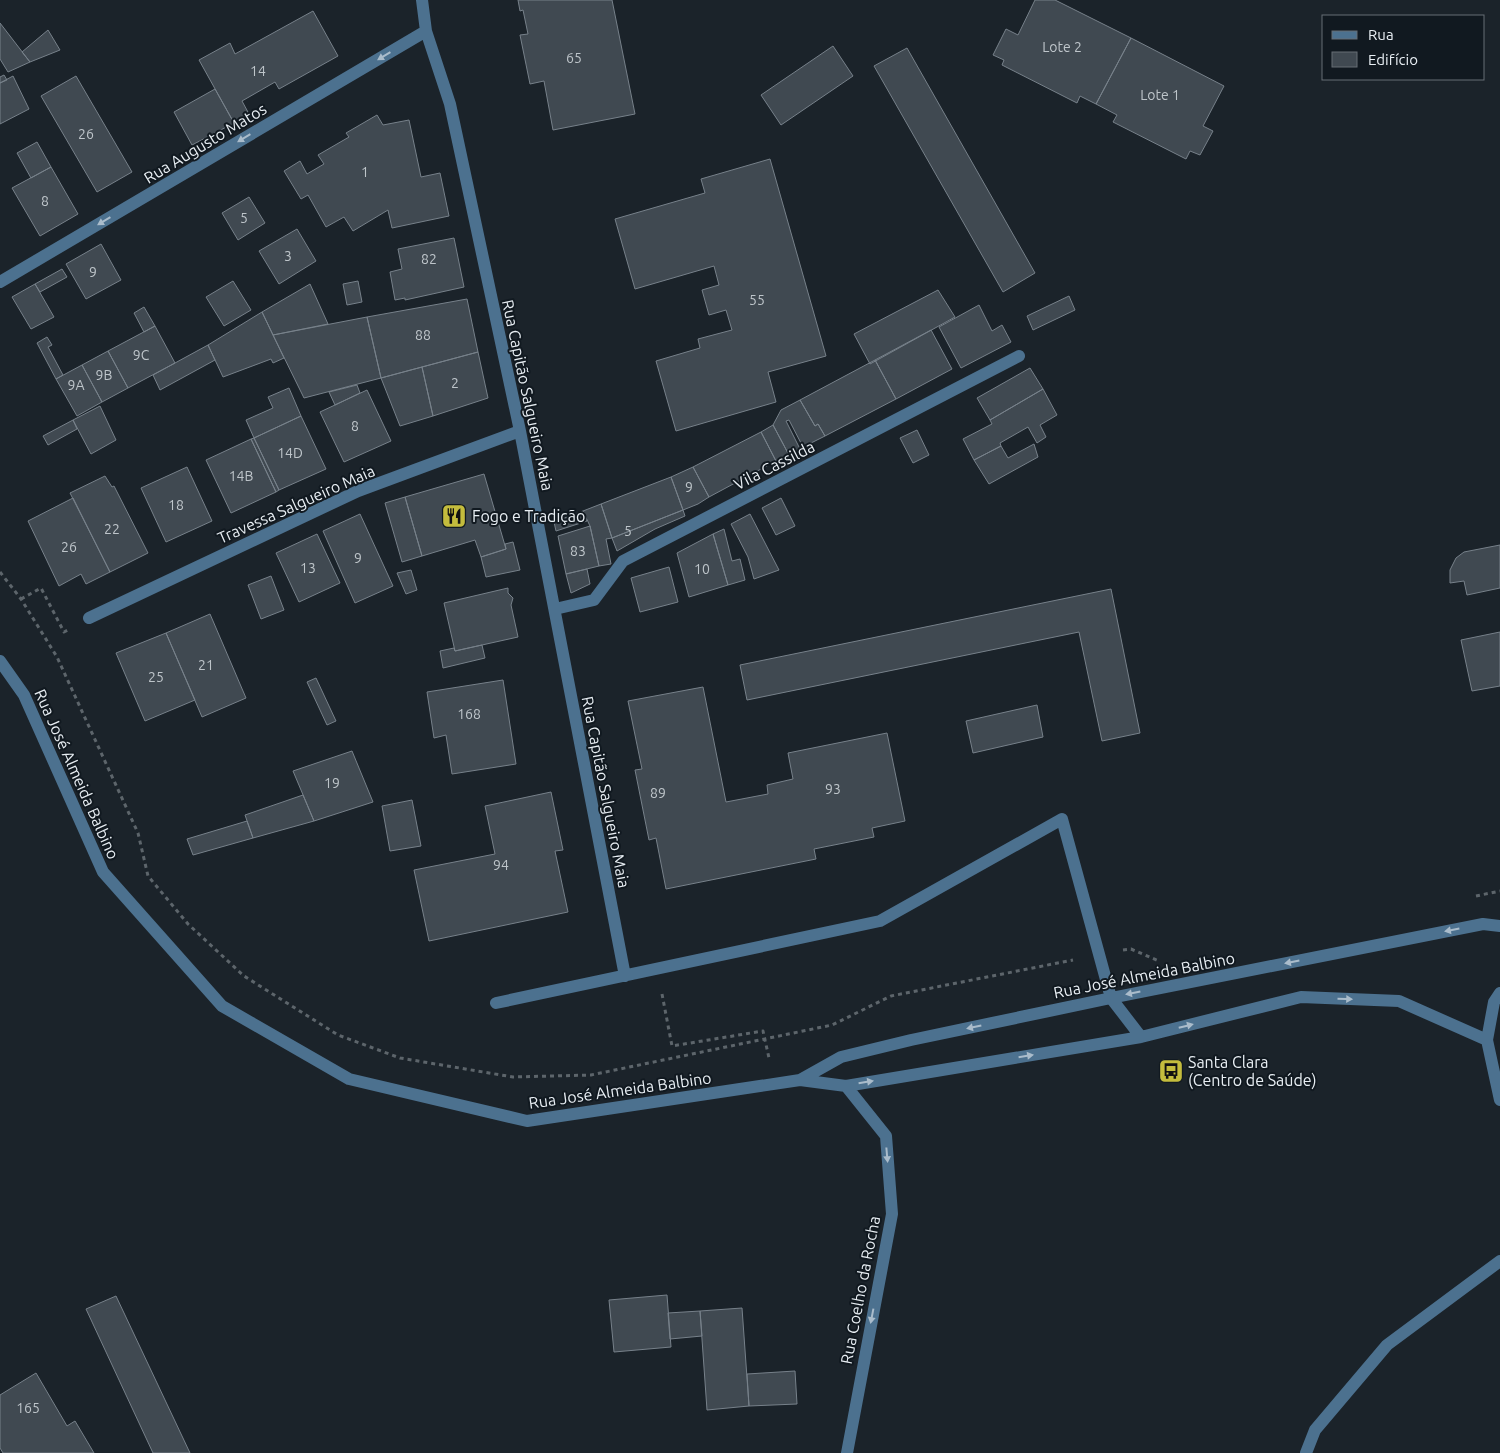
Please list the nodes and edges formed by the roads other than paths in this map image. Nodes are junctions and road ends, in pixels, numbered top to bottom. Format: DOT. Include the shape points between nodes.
graph roads {
  1 [pos="422,0"];
  2 [pos="426,31"];
  3 [pos="0,282"];
  4 [pos="1018,356"];
  5 [pos="520,432"];
  6 [pos="554,610"];
  7 [pos="89,618"];
  8 [pos="0,661"];
  9 [pos="1500,926"];
  10 [pos="624,976"];
  11 [pos="1500,992"];
  12 [pos="1111,998"];
  13 [pos="496,1003"];
  14 [pos="1141,1037"];
  15 [pos="1487,1040"];
  16 [pos="800,1080"];
  17 [pos="846,1086"];
  18 [pos="1500,1100"];
  19 [pos="1500,1262"];
  20 [pos="846,1453"];
  21 [pos="1306,1453"];
  1 -- 2 [label="street, Rua Capitão Salgueiro Maia"];
  2 -- 3 [label="street, Rua Augusto Matos, one-way"];
  2 -- 5 [label="street, Rua Capitão Salgueiro Maia" via="450,104"];
  4 -- 6 [label="street, Vila Cassilda" via="623,561 594,600"];
  5 -- 6 [label="street, Rua Capitão Salgueiro Maia"];
  5 -- 7 [label="street, Travessa Salgueiro Maia" via="358,491"];
  6 -- 10 [label="street, Rua Capitão Salgueiro Maia"];
  8 -- 16 [label="street, Rua José Almeida Balbino" via="24,695 103,872 222,1006 349,1079 527,1121"];
  9 -- 12 [label="street, Rua José Almeida Balbino, one-way" via="1483,924"];
  10 -- 12 [label="street" via="880,921 1062,819"];
  10 -- 13 [label="street"];
  11 -- 15 [label="street" via="1494,1002"];
  12 -- 14 [label="street"];
  12 -- 16 [label="street, Rua José Almeida Balbino, one-way" via="841,1057"];
  14 -- 15 [label="street, Rua José Almeida Balbino, one-way" via="1301,997 1399,1001"];
  17 -- 14 [label="street, Rua José Almeida Balbino, one-way"];
  15 -- 18 [label="street"];
  16 -- 17 [label="street, Rua José Almeida Balbino"];
  17 -- 20 [label="street, Rua Coelho da Rocha, one-way" via="886,1136 892,1214"];
  19 -- 21 [label="street" via="1387,1345 1315,1430"];
}
